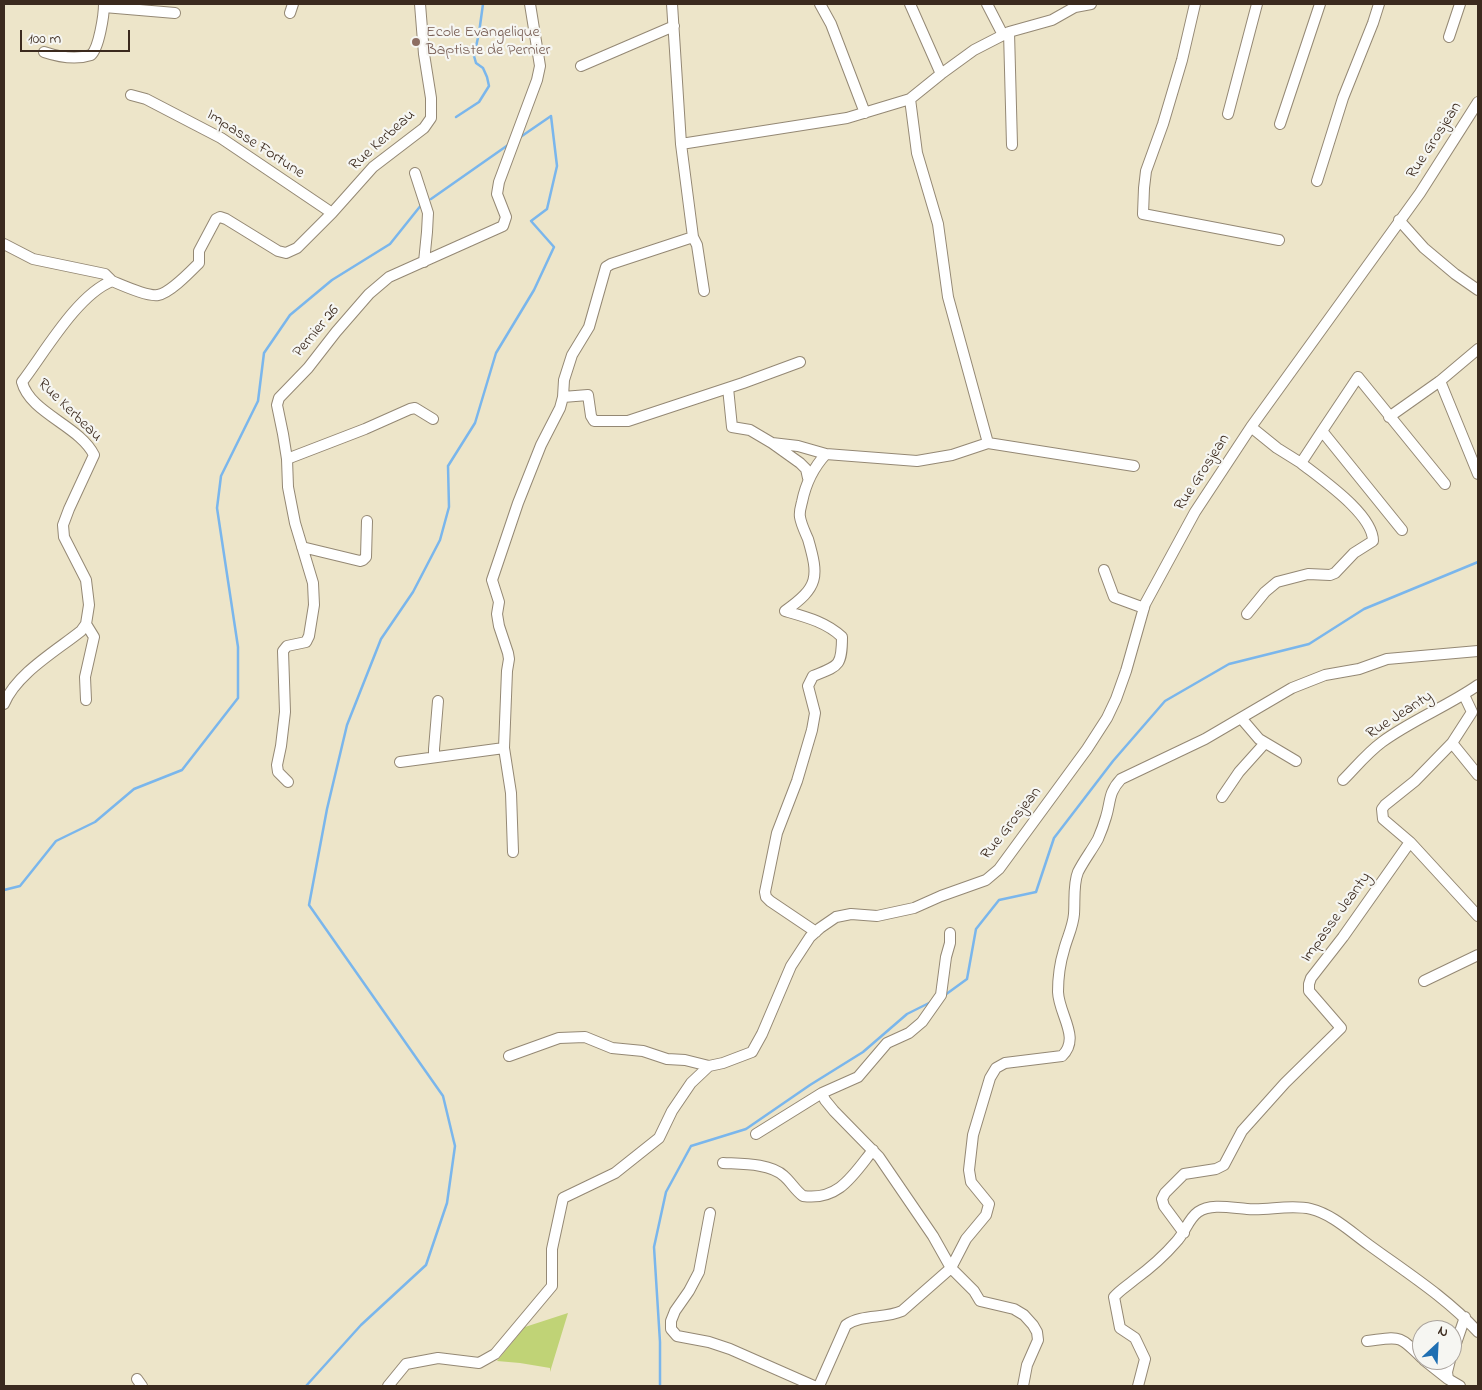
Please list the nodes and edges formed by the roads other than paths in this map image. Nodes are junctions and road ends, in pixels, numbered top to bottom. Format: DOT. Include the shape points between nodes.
graph roads {
  1 [pos="420,4"];
  2 [pos="530,4"];
  3 [pos="672,4"];
  4 [pos="820,4"];
  5 [pos="910,4"];
  6 [pos="987,4"];
  7 [pos="1090,4"];
  8 [pos="1195,4"];
  9 [pos="1256,4"];
  10 [pos="1320,4"];
  11 [pos="1379,4"];
  12 [pos="1460,4"];
  13 [pos="104,5"];
  14 [pos="175,13"];
  15 [pos="674,26"];
  16 [pos="1006,34"];
  17 [pos="1449,37"];
  18 [pos="44,52"];
  19 [pos="581,66"];
  20 [pos="941,74"];
  21 [pos="131,95"];
  22 [pos="910,99"];
  23 [pos="1478,102"];
  24 [pos="865,113"];
  25 [pos="1228,114"];
  26 [pos="1280,124"];
  27 [pos="681,144"];
  28 [pos="1012,145"];
  29 [pos="415,173"];
  30 [pos="1317,181"];
  31 [pos="332,213"];
  32 [pos="1399,220"];
  33 [pos="693,237"];
  34 [pos="1279,240"];
  35 [pos="4,244"];
  36 [pos="424,262"];
  37 [pos="112,281"];
  38 [pos="1478,290"];
  39 [pos="704,291"];
  40 [pos="1478,349"];
  41 [pos="800,362"];
  42 [pos="1440,381"];
  43 [pos="728,388"];
  44 [pos="563,397"];
  45 [pos="1389,417"];
  46 [pos="433,419"];
  47 [pos="1251,427"];
  48 [pos="1322,431"];
  49 [pos="772,443"];
  50 [pos="988,443"];
  51 [pos="826,454"];
  52 [pos="287,459"];
  53 [pos="1302,463"];
  54 [pos="1134,466"];
  55 [pos="1478,474"];
  56 [pos="808,478"];
  57 [pos="1445,484"];
  58 [pos="367,521"];
  59 [pos="1402,530"];
  60 [pos="302,547"];
  61 [pos="1104,570"];
  62 [pos="1144,608"];
  63 [pos="1247,614"];
  64 [pos="86,624"];
  65 [pos="1478,651"];
  66 [pos="1478,685"];
  67 [pos="1464,695"];
  68 [pos="86,700"];
  69 [pos="438,700"];
  70 [pos="4,704"];
  71 [pos="1475,716"];
  72 [pos="1241,718"];
  73 [pos="1265,743"];
  74 [pos="1452,743"];
  75 [pos="504,748"];
  76 [pos="438,757"];
  77 [pos="1296,761"];
  78 [pos="400,762"];
  79 [pos="1478,775"];
  80 [pos="1343,780"];
  81 [pos="288,782"];
  82 [pos="1222,797"];
  83 [pos="1410,842"];
  84 [pos="514,852"];
  85 [pos="1478,916"];
  86 [pos="816,932"];
  87 [pos="950,933"];
  88 [pos="1478,956"];
  89 [pos="1424,981"];
  90 [pos="510,1056"];
  91 [pos="709,1066"];
  92 [pos="822,1093"];
  93 [pos="756,1134"];
  94 [pos="873,1150"];
  95 [pos="723,1163"];
  96 [pos="710,1213"];
  97 [pos="1184,1233"];
  98 [pos="951,1268"];
  99 [pos="1465,1317"];
  100 [pos="1462,1326"];
  101 [pos="1478,1332"];
  102 [pos="1367,1342"];
  103 [pos="1412,1348"];
  104 [pos="1437,1370"];
  105 [pos="1448,1370"];
  106 [pos="1448,1379"];
  107 [pos="388,1386"];
  108 [pos="814,1386"];
  109 [pos="819,1386"];
  110 [pos="1023,1386"];
  111 [pos="1138,1386"];
  112 [pos="1460,1386"];
  1 -- 31 [label="street, Rue Kerbeau" via="431,118 424,128 373,167"];
  2 -- 36 [label="street, Pernier 26" via="540,66 499,182 497,194 506,217 503,226"];
  3 -- 15 [label="street"];
  4 -- 24 [label="street" via="831,24"];
  5 -- 20 [label="street"];
  6 -- 16 [label="street"];
  7 -- 16 [label="street"];
  8 -- 34 [label="street" via="1164,124 1146,171 1143,214"];
  9 -- 25 [label="street"];
  10 -- 26 [label="street"];
  11 -- 30 [label="street" via="1343,98"];
  12 -- 17 [label="street"];
  13 -- 14 [label="street"];
  13 -- 18 [label="street" via="96,50 91,56 74,58"];
  15 -- 19 [label="street"];
  15 -- 27 [label="street"];
  16 -- 20 [label="street" via="974,50"];
  16 -- 28 [label="street"];
  20 -- 22 [label="street"];
  21 -- 31 [label="street, Impasse Fortune" via="146,99 221,138"];
  22 -- 24 [label="street"];
  22 -- 50 [label="street" via="917,153 938,224 948,297"];
  23 -- 32 [label="street, Rue Grosjean"];
  24 -- 27 [label="street"];
  27 -- 33 [label="street"];
  29 -- 36 [label="street" via="428,213"];
  31 -- 37 [label="street, Rue Kerbeau" via="297,248 286,253 220,217 199,251 199,263 168,290 152,295"];
  32 -- 38 [label="street" via="1424,248"];
  32 -- 47 [label="street, Rue Grosjean"];
  33 -- 39 [label="street" via="697,244"];
  33 -- 44 [label="street" via="606,268 590,327 572,354 564,380"];
  35 -- 37 [label="street" via="33,260 105,274"];
  36 -- 52 [label="street, Pernier 26" via="389,277 369,294 279,398 277,405"];
  37 -- 64 [label="street, Rue Kerbeau" via="100,285 65,321 22,382 24,390 89,446 94,455 63,526 64,537 86,580"];
  40 -- 42 [label="street"];
  41 -- 43 [label="street"];
  42 -- 45 [label="street"];
  42 -- 55 [label="street"];
  43 -- 44 [label="street" via="628,421 594,421 588,395"];
  43 -- 49 [label="street" via="732,427 750,430"];
  44 -- 75 [label="street" via="534,462 492,580 499,602 498,626 509,659"];
  45 -- 48 [label="street" via="1358,378"];
  45 -- 57 [label="street"];
  46 -- 52 [label="street" via="415,408 410,409"];
  47 -- 53 [label="street"];
  47 -- 62 [label="street, Rue Grosjean" via="1195,512"];
  48 -- 53 [label="street"];
  48 -- 59 [label="street"];
  49 -- 51 [label="street"];
  49 -- 56 [label="street" via="800,463"];
  50 -- 51 [label="street" via="952,455 917,461"];
  50 -- 54 [label="street"];
  51 -- 56 [label="street"];
  52 -- 60 [label="street, Pernier 26" via="288,487"];
  53 -- 63 [label="street" via="1357,509 1374,540 1354,553 1335,573 1308,574 1277,582"];
  56 -- 86 [label="street" via="800,515 816,572 812,585 801,600 785,611 832,629 842,637 842,655 832,670 813,676 808,686 815,713 812,730 777,834 765,892 770,901"];
  58 -- 60 [label="street" via="364,560"];
  60 -- 81 [label="street, Pernier 26" via="313,583 314,605 306,642 287,646 283,651 285,712 277,765 278,772"];
  61 -- 62 [label="street" via="1114,597"];
  62 -- 86 [label="street, Rue Grosjean" via="1126,671 1107,718 999,869 986,880 914,908 877,916 851,914 836,917"];
  64 -- 68 [label="street" via="94,638 85,677"];
  64 -- 70 [label="street" via="20,680"];
  65 -- 72 [label="street" via="1387,659 1359,669 1325,675 1292,688"];
  66 -- 67 [label="street, Rue Jeanty"];
  67 -- 71 [label="street"];
  67 -- 80 [label="street, Rue Jeanty" via="1380,743"];
  69 -- 76 [label="street" via="434,754"];
  71 -- 74 [label="street"];
  72 -- 73 [label="street"];
  72 -- 98 [label="street" via="1206,739 1121,779 1114,787 1098,839 1078,872 1074,917 1060,971 1058,993 1071,1040 1068,1050 1062,1056 1005,1063 996,1068 990,1078 973,1135 969,1170 971,1182 989,1204 986,1215 966,1239"];
  73 -- 77 [label="street"];
  73 -- 82 [label="street"];
  74 -- 79 [label="street"];
  74 -- 83 [label="street" via="1382,809 1383,819"];
  75 -- 76 [label="street"];
  75 -- 84 [label="street" via="512,793"];
  76 -- 78 [label="street"];
  83 -- 85 [label="street"];
  83 -- 97 [label="street, Impasse Jeanty" via="1311,978 1310,990 1341,1028 1242,1131 1224,1165 1184,1174 1165,1192 1164,1206"];
  86 -- 91 [label="street, Rue Grosjean" via="791,966 752,1052"];
  87 -- 92 [label="street" via="941,995 922,1022 887,1043 858,1077"];
  88 -- 89 [label="street"];
  90 -- 91 [label="street" via="559,1038 585,1037 612,1048 643,1051"];
  91 -- 107 [label="street, Rue Grosjean" via="691,1082 659,1138 615,1174 563,1198 552,1249 552,1286 495,1354 479,1363 438,1358 406,1364"];
  92 -- 93 [label="street"];
  92 -- 94 [label="street" via="834,1111"];
  94 -- 95 [label="street" via="839,1190 830,1195 810,1197 802,1196 778,1172 753,1164"];
  94 -- 98 [label="street"];
  96 -- 108 [label="street" via="698,1272 671,1321 671,1328 677,1336 730,1349"];
  97 -- 99 [label="street" via="1199,1211 1210,1207 1311,1209 1331,1218"];
  97 -- 111 [label="street" via="1156,1262 1114,1297 1120,1328 1135,1338 1145,1359"];
  98 -- 109 [label="street" via="902,1312 854,1319 846,1325"];
  98 -- 110 [label="street" via="980,1301 1014,1309 1034,1324 1038,1340"];
  99 -- 100 [label="street"];
  99 -- 101 [label="street"];
  102 -- 103 [label="street" via="1399,1338"];
  104 -- 106 [label="street"];
  105 -- 106 [label="street"];
  106 -- 112 [label="street"];
}
